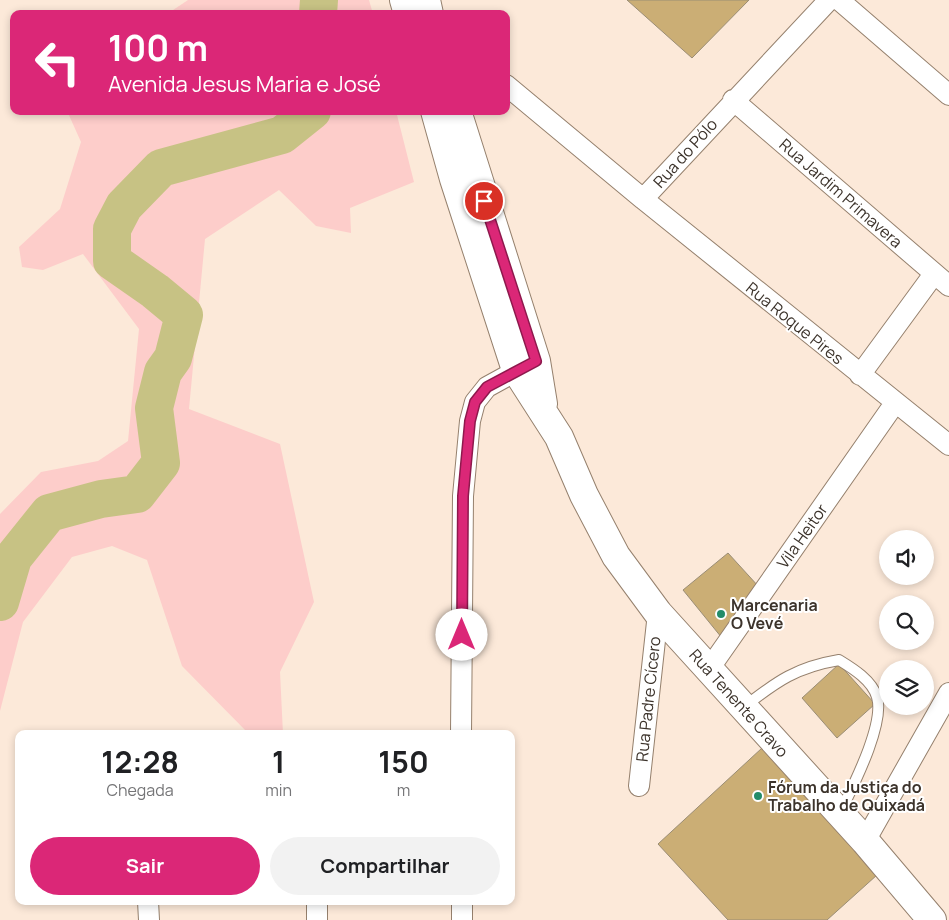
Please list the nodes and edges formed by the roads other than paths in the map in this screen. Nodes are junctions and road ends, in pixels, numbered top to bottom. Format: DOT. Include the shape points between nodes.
graph roads {
  1 [pos="829,0"];
  2 [pos="839,0"];
  3 [pos="510,87"];
  4 [pos="949,95"];
  5 [pos="733,100"];
  6 [pos="435,115"];
  7 [pos="458,115"];
  8 [pos="643,199"];
  9 [pos="941,280"];
  10 [pos="526,366"];
  11 [pos="860,375"];
  12 [pos="895,403"];
  13 [pos="949,445"];
  14 [pos="658,613"];
  15 [pos="709,669"];
  16 [pos="949,692"];
  17 [pos="743,707"];
  18 [pos="462,730"];
  19 [pos="639,786"];
  20 [pos="840,814"];
  21 [pos="865,841"];
  22 [pos="148,905"];
  23 [pos="316,905"];
  24 [pos="462,905"];
  25 [pos="149,920"];
  26 [pos="317,920"];
  27 [pos="462,920"];
  28 [pos="932,920"];
  1 -- 5 [label="street, Rua do Pólo"];
  2 -- 4 [label="street"];
  3 -- 8 [label="street, Rua do Pólo"];
  5 -- 8 [label="street, Rua do Pólo"];
  5 -- 9 [label="street, Rua Jardim Primavera"];
  6 -- 10 [label="main road" via="454,179"];
  7 -- 10 [label="main road"];
  8 -- 11 [label="street, Rua Roque Pires"];
  9 -- 11 [label="street"];
  10 -- 14 [label="main road, Rua Tenente Cravo" via="584,496 616,556"];
  10 -- 18 [label="street" via="487,387 475,402 470,421 463,496"];
  11 -- 12 [label="street, Rua Roque Pires"];
  12 -- 13 [label="street, Rua Roque Pires"];
  12 -- 15 [label="street, Vila Heitor"];
  14 -- 15 [label="main road, Rua Tenente Cravo"];
  14 -- 19 [label="street, Rua Padre Cícero"];
  15 -- 17 [label="main road, Rua Tenente Cravo"];
  16 -- 21 [label="street"];
  17 -- 20 [label="main road, Rua Tenente Cravo"];
  17 -- 20 [label="lane" via="780,679 818,663 838,660 865,678 877,697 876,722 862,767"];
  20 -- 21 [label="main road, Rua Tenente Cravo"];
  21 -- 28 [label="main road, Rua Tenente Cravo"];
  22 -- 25 [label="street"];
  23 -- 26 [label="street"];
  24 -- 27 [label="street"];
}
